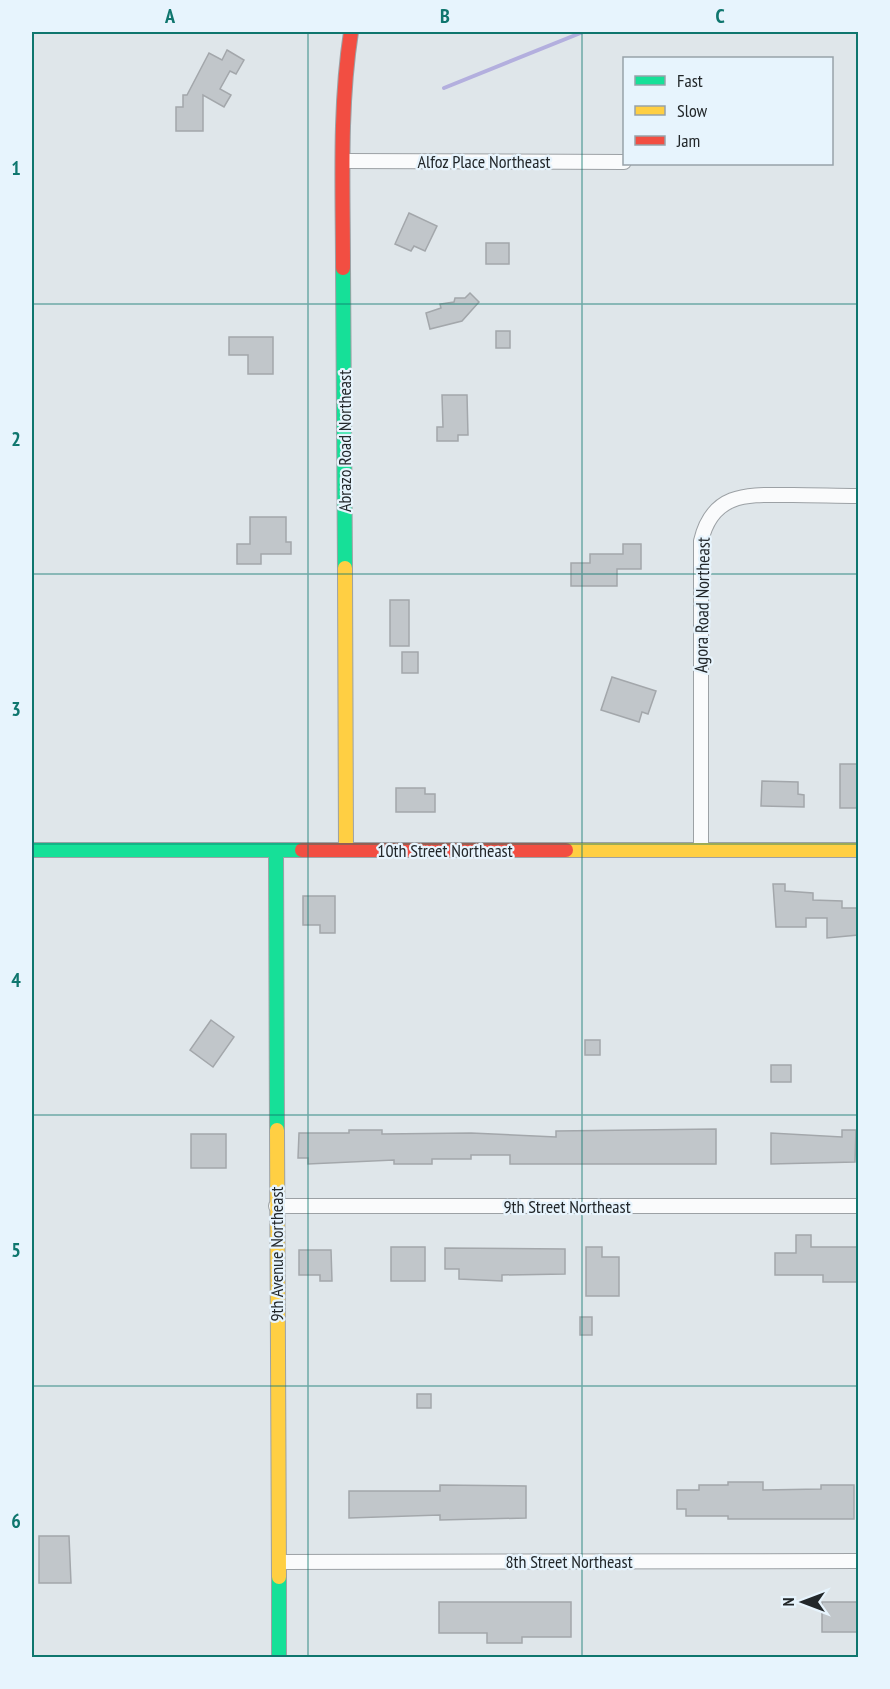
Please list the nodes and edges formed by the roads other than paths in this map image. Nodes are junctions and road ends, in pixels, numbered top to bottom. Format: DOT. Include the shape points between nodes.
graph roads {
  1 [pos="351,32"];
  2 [pos="343,161"];
  3 [pos="623,162"];
  4 [pos="858,496"];
  5 [pos="32,850"];
  6 [pos="276,850"];
  7 [pos="346,850"];
  8 [pos="701,850"];
  9 [pos="858,850"];
  10 [pos="276,1206"];
  11 [pos="858,1206"];
  12 [pos="858,1561"];
  13 [pos="279,1562"];
  14 [pos="279,1658"];
  1 -- 2 [label="street, Abrazo Road Northeast"];
  2 -- 3 [label="street, Alfoz Place Northeast"];
  2 -- 7 [label="street, Abrazo Road Northeast"];
  4 -- 8 [label="street, Agora Road Northeast" via="741,496 719,507 704,528"];
  5 -- 6 [label="street, 10th Street Northeast"];
  6 -- 7 [label="street, 10th Street Northeast"];
  6 -- 10 [label="street, 9th Avenue Northeast"];
  7 -- 8 [label="street, 10th Street Northeast"];
  8 -- 9 [label="street, 10th Street Northeast"];
  10 -- 11 [label="street, 9th Street Northeast"];
  10 -- 13 [label="street, 9th Avenue Northeast"];
  12 -- 13 [label="street, 8th Street Northeast"];
  13 -- 14 [label="street, 9th Avenue Northeast"];
}
